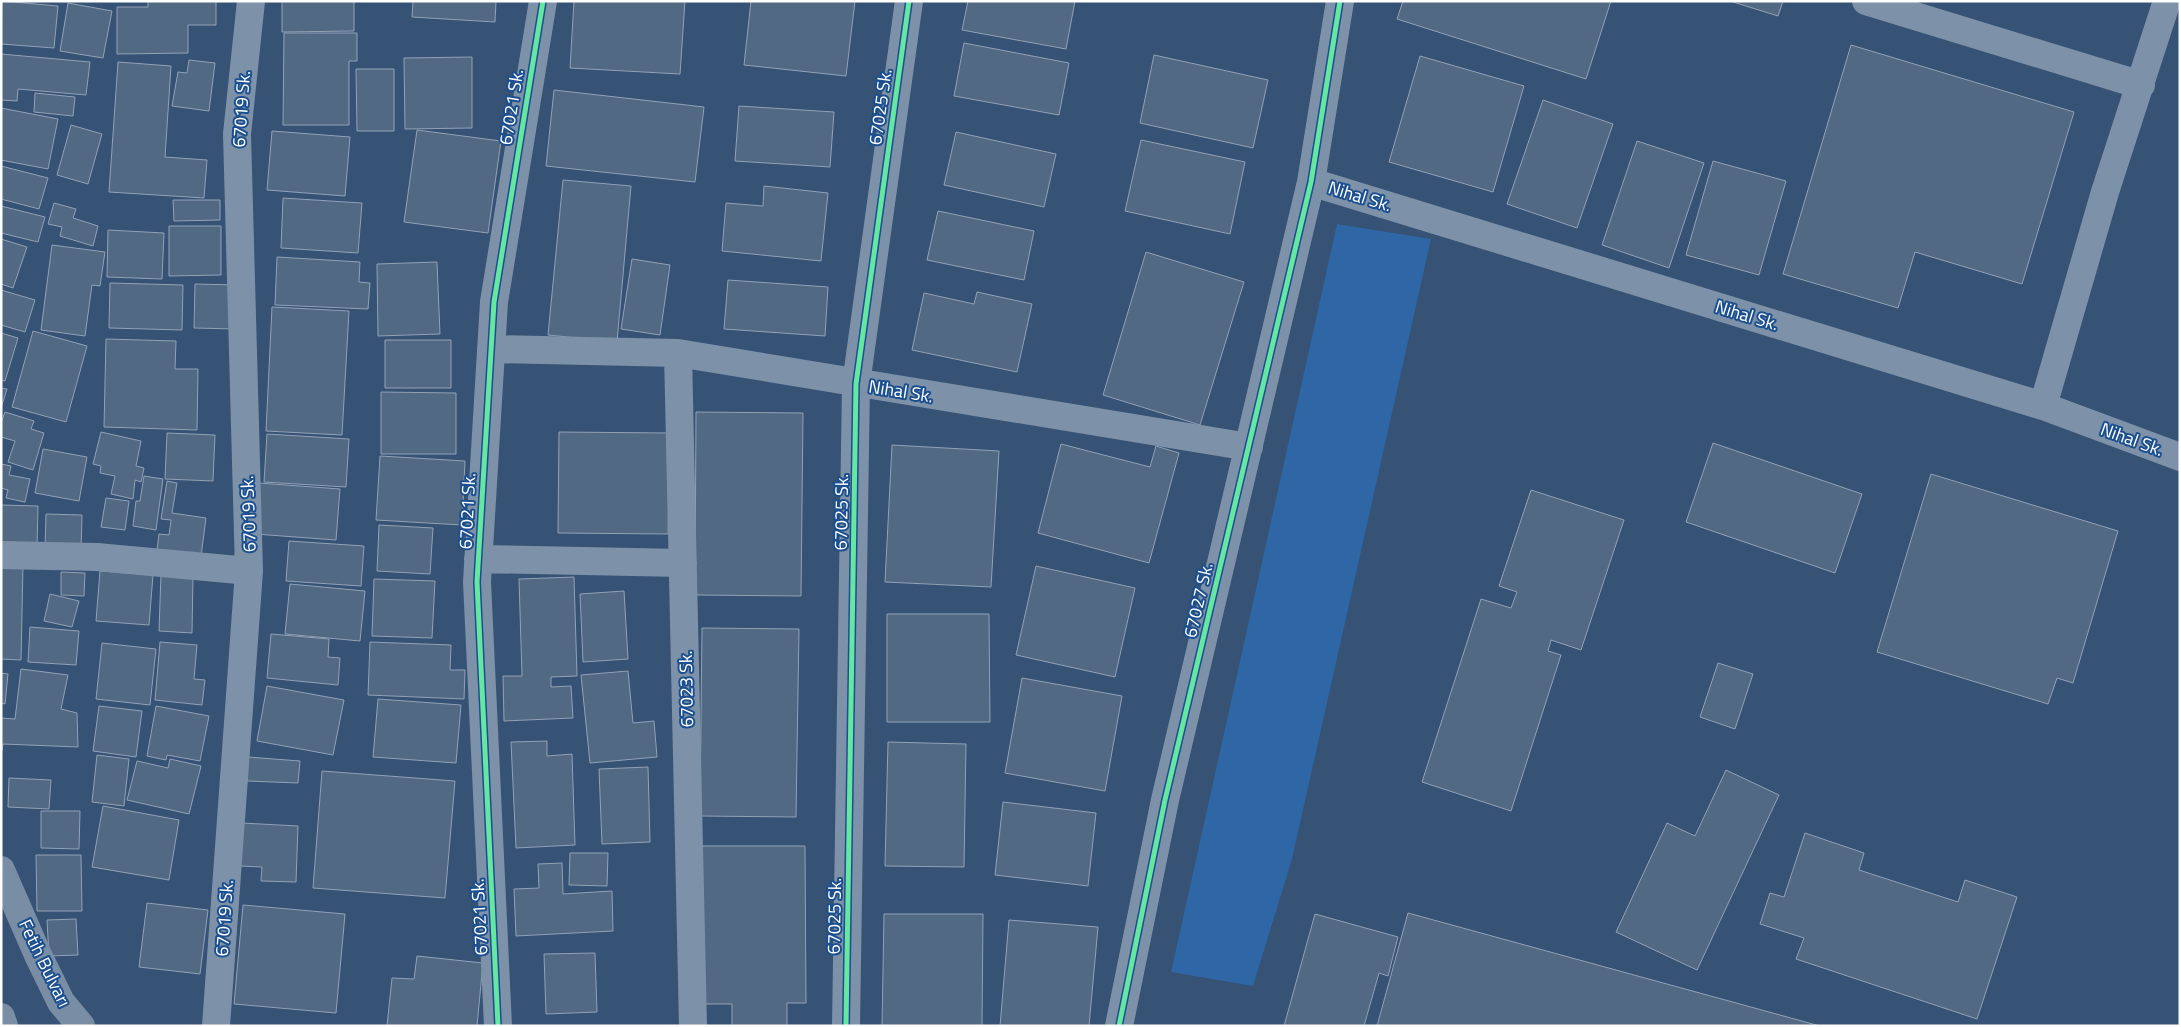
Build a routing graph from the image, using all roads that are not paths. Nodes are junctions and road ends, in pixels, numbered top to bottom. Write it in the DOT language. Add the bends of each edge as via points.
graph roads {
  1 [pos="251,1"];
  2 [pos="543,1"];
  3 [pos="909,1"];
  4 [pos="1340,1"];
  5 [pos="1866,1"];
  6 [pos="2167,1"];
  7 [pos="2141,85"];
  8 [pos="1311,182"];
  9 [pos="491,350"];
  10 [pos="678,353"];
  11 [pos="856,384"];
  12 [pos="2043,406"];
  13 [pos="1249,447"];
  14 [pos="2180,457"];
  15 [pos="1,555"];
  16 [pos="478,559"];
  17 [pos="683,563"];
  18 [pos="249,571"];
  19 [pos="1,870"];
  20 [pos="1,1018"];
  21 [pos="4,1026"];
  22 [pos="80,1026"];
  23 [pos="216,1026"];
  24 [pos="498,1026"];
  25 [pos="693,1026"];
  26 [pos="846,1026"];
  27 [pos="1119,1026"];
  1 -- 18 [label="street, 67019 Sk." via="237,134"];
  2 -- 9 [label="street, 67021 Sk." via="494,302"];
  3 -- 11 [label="street, 67025 Sk."];
  4 -- 8 [label="street, 67027 Sk."];
  5 -- 7 [label="street"];
  6 -- 7 [label="street"];
  7 -- 12 [label="street" via="2105,192"];
  8 -- 12 [label="street, Nihal Sk."];
  8 -- 13 [label="street, 67027 Sk."];
  9 -- 10 [label="street, Nihal Sk."];
  9 -- 16 [label="street, 67021 Sk."];
  10 -- 11 [label="street, Nihal Sk."];
  10 -- 17 [label="street, 67023 Sk."];
  11 -- 13 [label="street, Nihal Sk."];
  11 -- 26 [label="street, 67025 Sk."];
  12 -- 14 [label="street, Nihal Sk."];
  13 -- 27 [label="street, 67027 Sk." via="1165,800"];
  15 -- 18 [label="street" via="98,556"];
  16 -- 17 [label="street"];
  16 -- 24 [label="street, 67021 Sk."];
  17 -- 25 [label="street, 67023 Sk."];
  18 -- 23 [label="street, 67019 Sk."];
  19 -- 22 [label="main road, Fetih Bulvarı" via="61,1002"];
  20 -- 21 [label="main road"];
}
